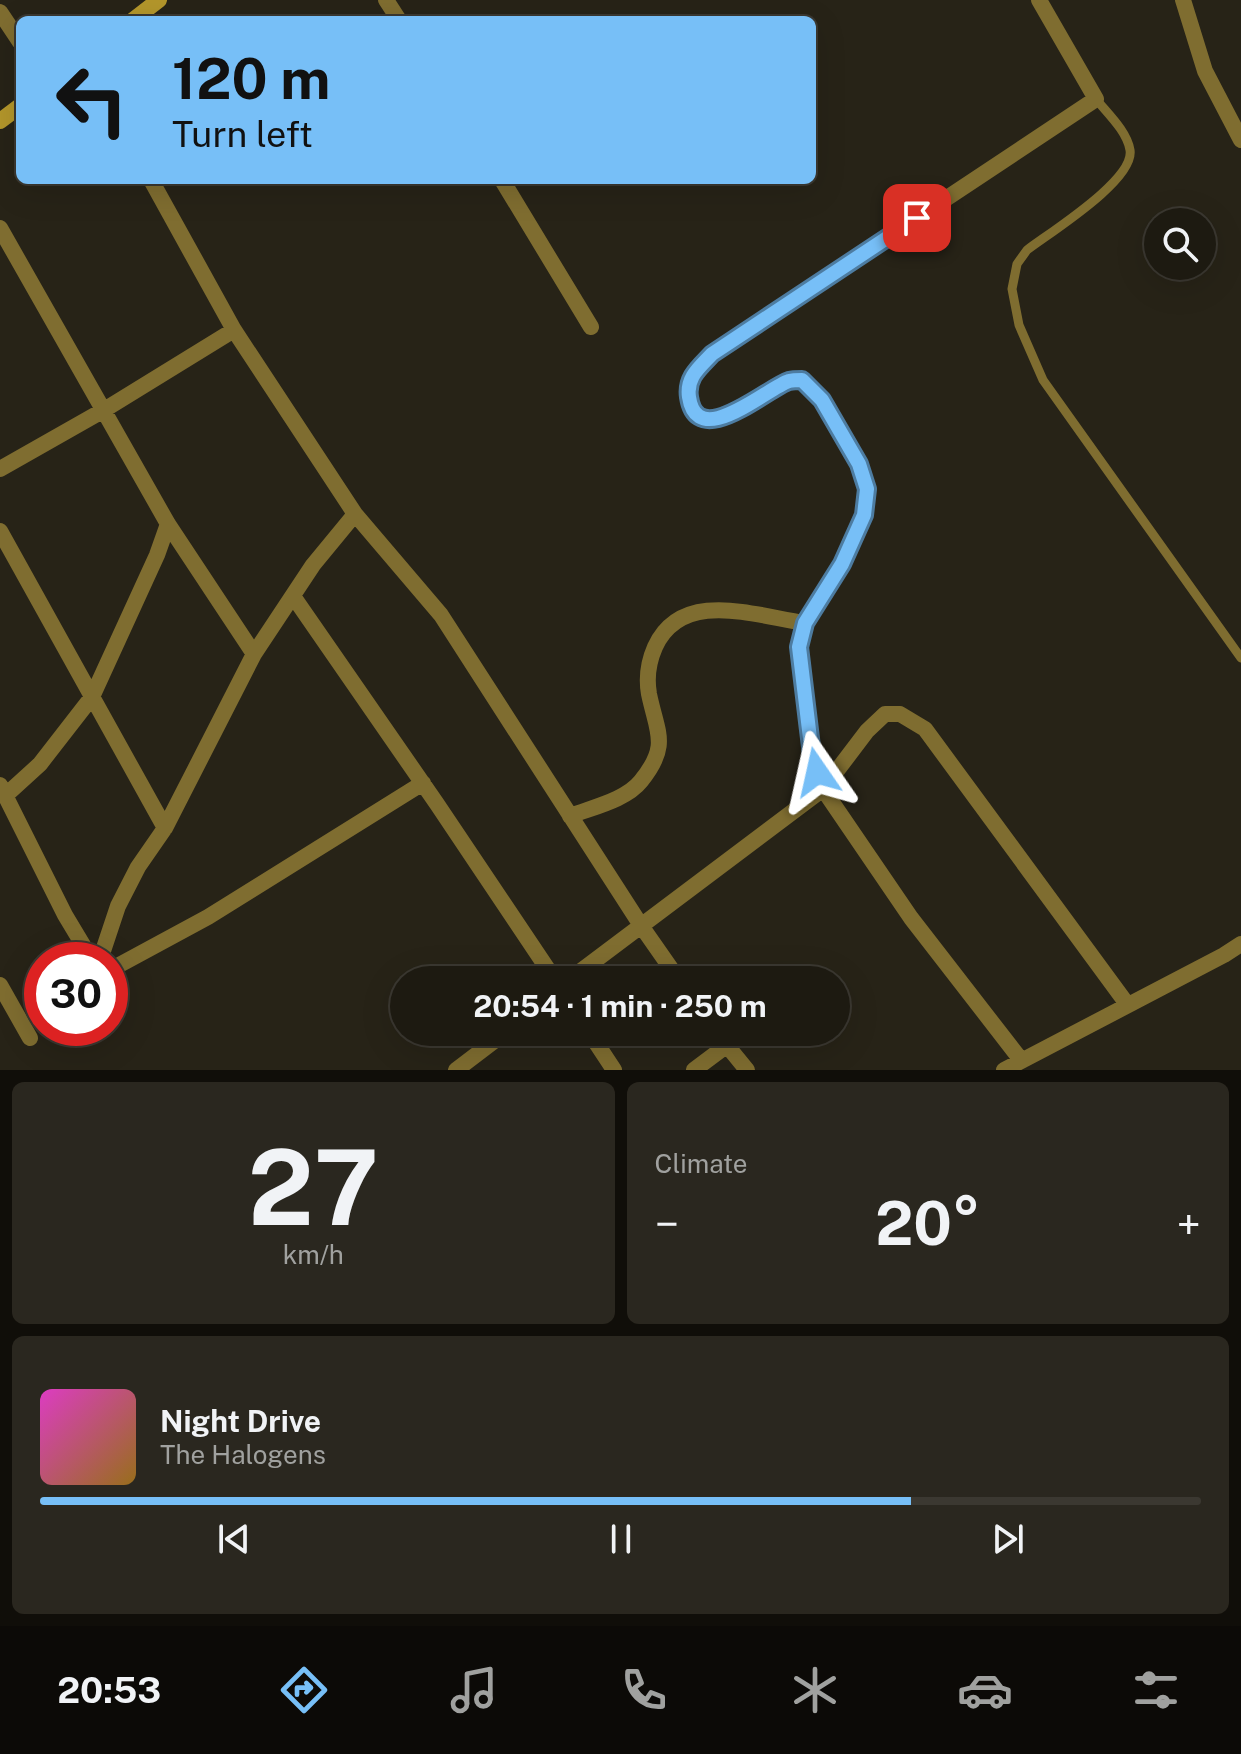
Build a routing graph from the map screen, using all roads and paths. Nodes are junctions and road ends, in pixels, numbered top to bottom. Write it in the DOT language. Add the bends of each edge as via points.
graph roads {
  1 [pos="159,0"];
  2 [pos="1039,0"];
  3 [pos="1183,0"];
  4 [pos="0,12"];
  5 [pos="138,16"];
  6 [pos="16,36"];
  7 [pos="1096,99"];
  8 [pos="1241,140"];
  9 [pos="153,184"];
  10 [pos="504,184"];
  11 [pos="0,228"];
  12 [pos="591,327"];
  13 [pos="234,330"];
  14 [pos="104,410"];
  15 [pos="0,469"];
  16 [pos="355,514"];
  17 [pos="168,524"];
  18 [pos="0,531"];
  19 [pos="293,596"];
  20 [pos="805,623"];
  21 [pos="254,654"];
  22 [pos="1241,658"];
  23 [pos="92,697"];
  24 [pos="423,783"];
  25 [pos="823,789"];
  26 [pos="3,790"];
  27 [pos="570,816"];
  28 [pos="165,828"];
  29 [pos="642,927"];
  30 [pos="81,942"];
  31 [pos="106,942"];
  32 [pos="1241,944"];
  33 [pos="128,960"];
  34 [pos="546,966"];
  35 [pos="588,966"];
  36 [pos="669,966"];
  37 [pos="0,985"];
  38 [pos="1127,1004"];
  39 [pos="24,1027"];
  40 [pos="488,1046"];
  41 [pos="598,1046"];
  42 [pos="726,1046"];
  43 [pos="1021,1060"];
  44 [pos="456,1070"];
  45 [pos="614,1070"];
  46 [pos="694,1070"];
  47 [pos="747,1070"];
  48 [pos="1004,1070"];
  1 -- 5 [label="main road"];
  2 -- 7 [label="street"];
  3 -- 8 [label="street" via="1205,71"];
  4 -- 6 [label="street"];
  7 -- 20 [label="street" via="712,354 691,377 689,397 706,419 728,415 789,381 802,380 822,400 859,464 867,489 864,515 842,564"];
  7 -- 22 [label="lane" via="1131,151 1126,169 1017,264 1012,289 1019,325 1043,380"];
  9 -- 13 [label="street"];
  10 -- 12 [label="street"];
  11 -- 14 [label="street"];
  13 -- 14 [label="street"];
  13 -- 16 [label="street"];
  14 -- 15 [label="street"];
  14 -- 17 [label="street"];
  16 -- 19 [label="street"];
  16 -- 27 [label="street" via="441,615"];
  17 -- 21 [label="street"];
  17 -- 23 [label="street"];
  18 -- 23 [label="street"];
  19 -- 21 [label="street"];
  19 -- 24 [label="street"];
  20 -- 25 [label="street" via="799,647 812,755"];
  20 -- 27 [label="street" via="710,609 674,620 647,664 648,692 661,738 657,754 640,783"];
  21 -- 28 [label="street"];
  23 -- 26 [label="street" via="40,764"];
  23 -- 28 [label="street"];
  24 -- 33 [label="street" via="208,917"];
  24 -- 34 [label="street"];
  25 -- 29 [label="street"];
  25 -- 38 [label="street" via="885,714 910,718 925,729"];
  25 -- 43 [label="street" via="911,918"];
  26 -- 30 [label="street"];
  27 -- 29 [label="street"];
  28 -- 31 [label="street" via="138,867"];
  29 -- 35 [label="street"];
  29 -- 36 [label="street"];
  32 -- 38 [label="street"];
  37 -- 39 [label="street"];
  38 -- 43 [label="street"];
  40 -- 44 [label="street"];
  41 -- 45 [label="street"];
  42 -- 46 [label="street"];
  42 -- 47 [label="street"];
  43 -- 48 [label="street"];
}
